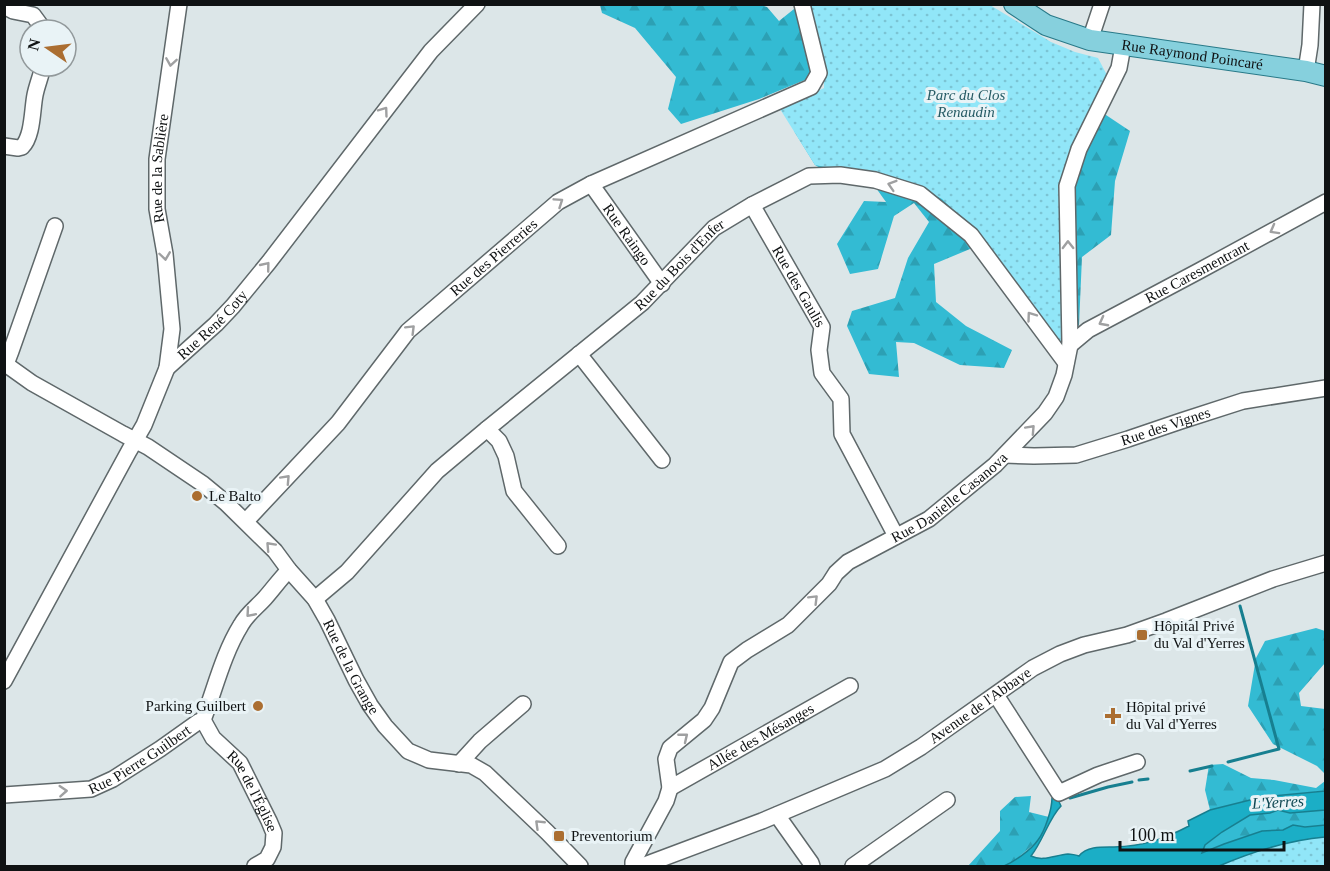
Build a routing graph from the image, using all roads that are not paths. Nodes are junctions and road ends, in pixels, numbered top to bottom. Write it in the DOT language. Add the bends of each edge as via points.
graph roads {
  1 [pos="179,4"];
  2 [pos="477,4"];
  3 [pos="802,4"];
  4 [pos="1014,4"];
  5 [pos="1028,4"];
  6 [pos="1102,4"];
  7 [pos="1312,4"];
  8 [pos="4,6"];
  9 [pos="35,18"];
  10 [pos="1059,29"];
  11 [pos="1090,40"];
  12 [pos="1123,46"];
  13 [pos="1306,71"];
  14 [pos="1326,76"];
  15 [pos="40,78"];
  16 [pos="4,146"];
  17 [pos="591,184"];
  18 [pos="1326,201"];
  19 [pos="752,205"];
  20 [pos="55,226"];
  21 [pos="662,284"];
  22 [pos="1070,345"];
  23 [pos="579,354"];
  24 [pos="5,363"];
  25 [pos="1066,363"];
  26 [pos="167,368"];
  27 [pos="1326,388"];
  28 [pos="487,429"];
  29 [pos="136,440"];
  30 [pos="1005,455"];
  31 [pos="662,460"];
  32 [pos="246,521"];
  33 [pos="896,536"];
  34 [pos="558,546"];
  35 [pos="1326,563"];
  36 [pos="289,570"];
  37 [pos="315,599"];
  38 [pos="4,681"];
  39 [pos="850,686"];
  40 [pos="996,695"];
  41 [pos="523,704"];
  42 [pos="203,720"];
  43 [pos="1137,762"];
  44 [pos="459,764"];
  45 [pos="670,788"];
  46 [pos="4,795"];
  47 [pos="947,800"];
  48 [pos="777,815"];
  49 [pos="255,867"];
  50 [pos="580,867"];
  51 [pos="633,867"];
  52 [pos="642,867"];
  53 [pos="812,867"];
  54 [pos="853,867"];
  1 -- 26 [label="street, Rue de la Sablière, one-way" via="157,159 157,209 172,329"];
  26 -- 2 [label="street, Rue René Coty, one-way" via="233,306 425,59"];
  3 -- 17 [label="street, Rue des Pierreries" via="819,73 811,87"];
  4 -- 10 [label="main road, Rue Raymond Poincaré"];
  5 -- 10 [label="main road, Rue Raymond Poincaré"];
  6 -- 11 [label="street"];
  7 -- 13 [label="street"];
  8 -- 9 [label="street"];
  10 -- 11 [label="main road, Rue Raymond Poincaré"];
  11 -- 12 [label="main road, Rue Raymond Poincaré"];
  12 -- 13 [label="main road, Rue Raymond Poincaré"];
  22 -- 12 [label="street, Rue Danielle Casanova, one-way" via="1067,186 1079,149 1119,68"];
  13 -- 14 [label="main road, Rue Raymond Poincaré"];
  15 -- 16 [label="street" via="26,144 18,148"];
  17 -- 21 [label="street, Rue Raingo"];
  32 -- 17 [label="street, Rue des Pierreries, one-way" via="338,423 408,331 558,202"];
  18 -- 22 [label="street, Rue Caresmentrant, one-way" via="1088,330"];
  19 -- 21 [label="street, Rue du Bois d'Enfer" via="714,228"];
  25 -- 19 [label="street, Rue du Bois d'Enfer, one-way" via="971,235 920,194 875,180 809,176"];
  19 -- 33 [label="street, Rue des Gaulis" via="822,327 822,372 841,399 842,434"];
  20 -- 24 [label="street"];
  21 -- 23 [label="street, Rue du Bois d'Enfer"];
  22 -- 25 [label="street, Rue Danielle Casanova"];
  23 -- 28 [label="street, Rue du Bois d'Enfer"];
  23 -- 31 [label="street"];
  24 -- 29 [label="street, Rue de la Grange" via="32,383"];
  30 -- 25 [label="street, Rue Danielle Casanova, one-way" via="1056,397"];
  26 -- 29 [label="street, Rue René Coty"];
  27 -- 30 [label="street, Rue des Vignes" via="1243,401 1076,455"];
  28 -- 34 [label="street" via="506,456 514,491"];
  28 -- 37 [label="street, Rue du Bois d'Enfer" via="437,471 347,572"];
  29 -- 32 [label="street, Rue de la Grange" via="203,484"];
  29 -- 38 [label="street, Rue René Coty"];
  30 -- 33 [label="street, Rue Danielle Casanova" via="930,519"];
  36 -- 32 [label="street, Rue de la Grange, one-way"];
  45 -- 33 [label="street, Rue Danielle Casanova, one-way" via="666,759 670,748 704,720 731,662 788,625 848,562"];
  35 -- 40 [label="street, Avenue de l'Abbaye" via="1138,631 1060,654"];
  36 -- 37 [label="street, Rue de la Grange"];
  36 -- 42 [label="street, Rue Pierre Guilbert, one-way" via="240,625"];
  37 -- 44 [label="street, Rue de la Grange" via="356,680 385,726 408,752"];
  39 -- 45 [label="street, Allée des Mésanges"];
  40 -- 43 [label="street" via="1059,793"];
  40 -- 48 [label="street, Avenue de l'Abbaye" via="885,769"];
  41 -- 44 [label="street"];
  46 -- 42 [label="street, Rue Pierre Guilbert, one-way" via="91,789 113,779"];
  42 -- 49 [label="street, Rue de l'Église" via="213,738 240,763 274,833 267,859"];
  50 -- 44 [label="street, Rue de la Grange, one-way" via="485,773"];
  45 -- 51 [label="street"];
  47 -- 54 [label="street"];
  48 -- 52 [label="street, Avenue de l'Abbaye"];
  48 -- 53 [label="street"];
}
